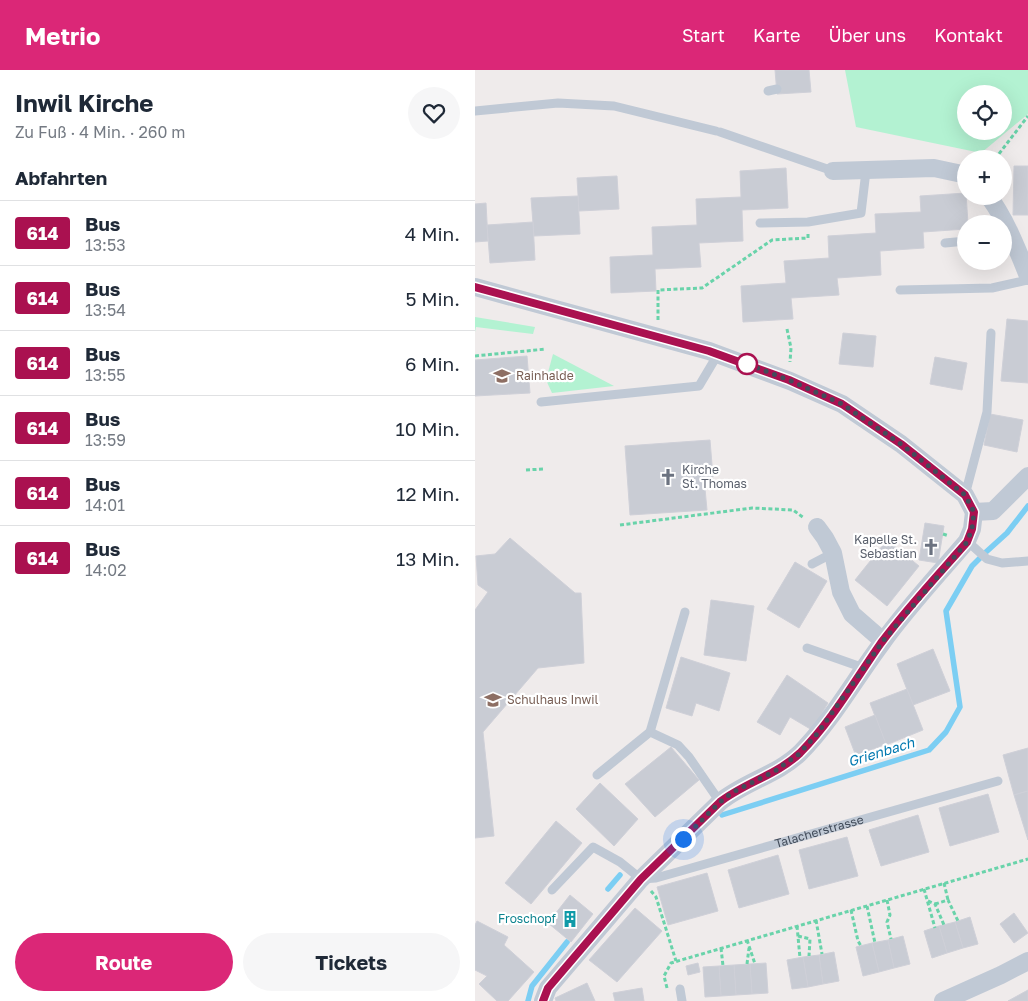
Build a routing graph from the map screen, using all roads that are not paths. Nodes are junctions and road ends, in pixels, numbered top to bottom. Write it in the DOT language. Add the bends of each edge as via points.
graph roads {
  1 [pos="475,110"];
  2 [pos="833,171"];
  3 [pos="867,171"];
  4 [pos="957,173"];
  5 [pos="760,223"];
  6 [pos="957,242"];
  7 [pos="945,243"];
  8 [pos="1012,248"];
  9 [pos="1028,278"];
  10 [pos="475,287"];
  11 [pos="900,290"];
  12 [pos="991,333"];
  13 [pos="718,354"];
  14 [pos="541,402"];
  15 [pos="1028,476"];
  16 [pos="965,495"];
  17 [pos="974,512"];
  18 [pos="817,526"];
  19 [pos="969,543"];
  20 [pos="833,553"];
  21 [pos="1028,561"];
  22 [pos="812,564"];
  23 [pos="685,612"];
  24 [pos="883,641"];
  25 [pos="807,648"];
  26 [pos="864,668"];
  27 [pos="650,732"];
  28 [pos="597,775"];
  29 [pos="998,781"];
  30 [pos="720,802"];
  31 [pos="637,876"];
  32 [pos="552,890"];
  33 [pos="1028,961"];
  34 [pos="679,990"];
  35 [pos="543,1001"];
  36 [pos="682,1001"];
  37 [pos="943,1001"];
  1 -- 2 [label="lane" via="558,103 614,106 718,132"];
  2 -- 3 [label="street"];
  3 -- 4 [label="street" via="935,168"];
  3 -- 5 [label="lane" via="861,213 808,222"];
  6 -- 7 [label="lane"];
  8 -- 9 [label="street"];
  9 -- 11 [label="lane" via="992,288"];
  10 -- 13 [label="street"];
  12 -- 16 [label="lane" via="987,412"];
  13 -- 14 [label="lane" via="699,386"];
  13 -- 16 [label="street" via="842,404 901,444"];
  15 -- 17 [label="street" via="993,511"];
  16 -- 17 [label="street"];
  17 -- 19 [label="street"];
  18 -- 20 [label="street"];
  19 -- 21 [label="lane" via="987,559 1003,563"];
  19 -- 24 [label="street"];
  20 -- 22 [label="lane"];
  20 -- 24 [label="street" via="841,592 852,614"];
  23 -- 27 [label="lane"];
  24 -- 26 [label="street"];
  25 -- 26 [label="lane"];
  26 -- 30 [label="street" via="799,754"];
  27 -- 28 [label="lane"];
  27 -- 30 [label="lane" via="678,745"];
  29 -- 31 [label="lane, Talacherstrasse" via="665,876"];
  30 -- 31 [label="street"];
  31 -- 32 [label="lane" via="593,846"];
  31 -- 35 [label="street" via="548,988"];
  33 -- 37 [label="street"];
  34 -- 36 [label="lane"];
}
